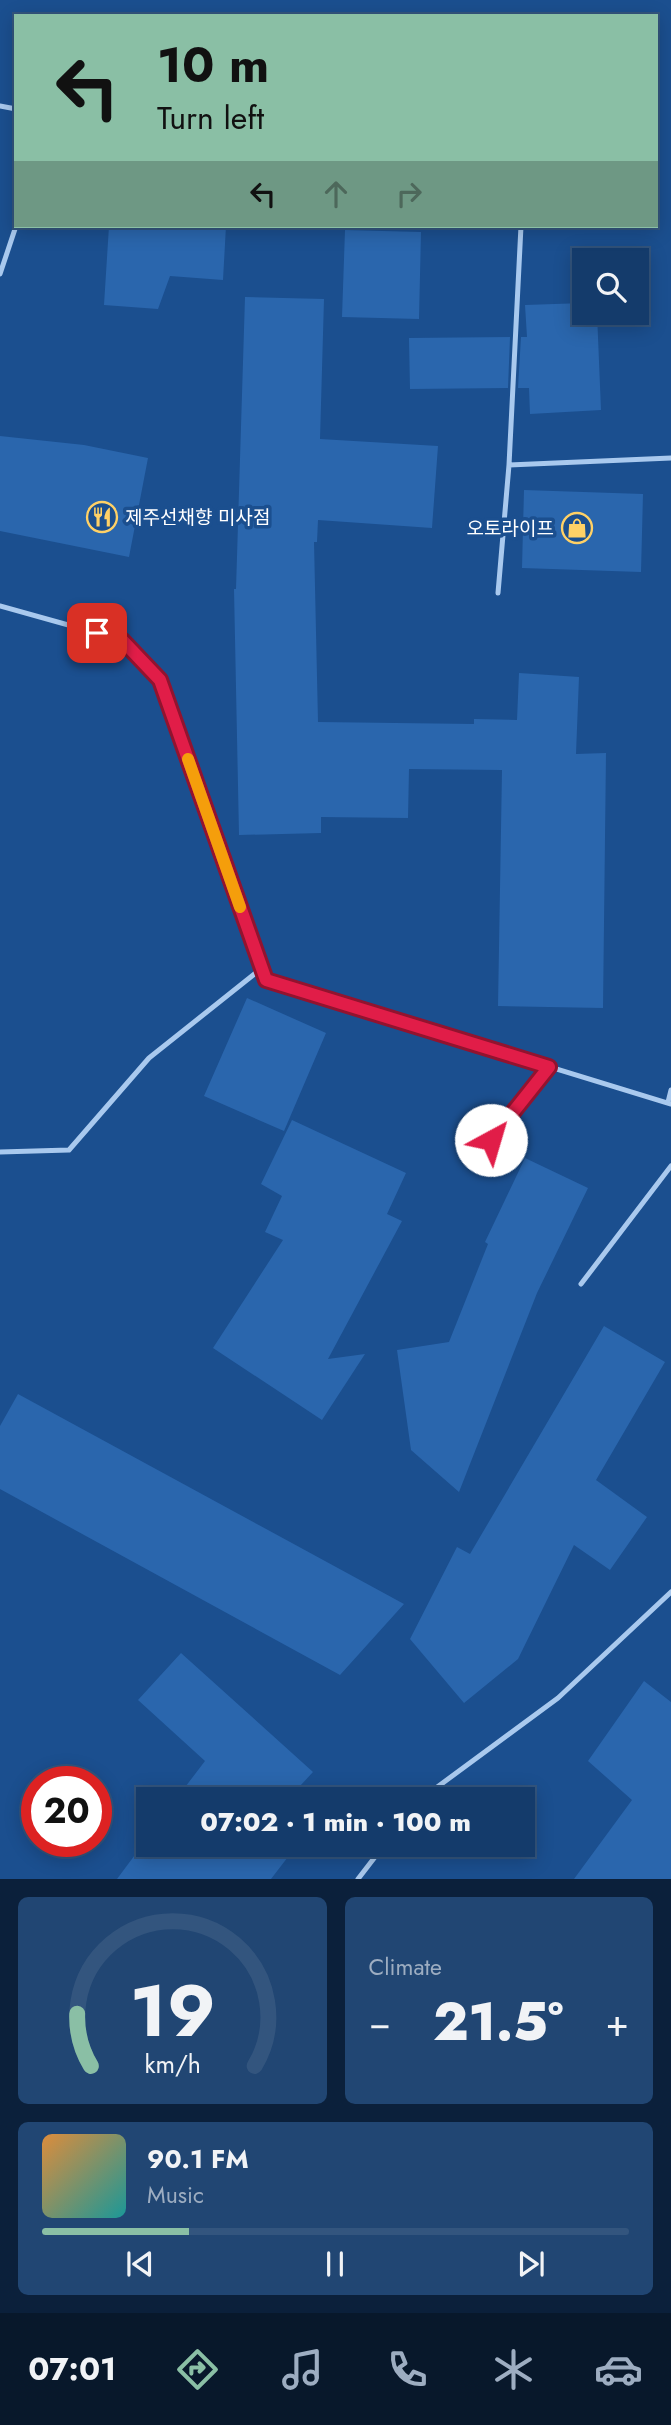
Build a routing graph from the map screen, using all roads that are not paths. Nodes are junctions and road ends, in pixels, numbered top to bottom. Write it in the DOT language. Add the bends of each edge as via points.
graph roads {
  1 [pos="15,228"];
  2 [pos="521,228"];
  3 [pos="0,274"];
  4 [pos="671,458"];
  5 [pos="509,465"];
  6 [pos="498,593"];
  7 [pos="0,607"];
  8 [pos="262,968"];
  9 [pos="549,1067"];
  10 [pos="671,1090"];
  11 [pos="669,1103"];
  12 [pos="491,1140"];
  13 [pos="0,1152"];
  14 [pos="671,1166"];
  15 [pos="581,1284"];
  16 [pos="671,1592"];
  17 [pos="437,1787"];
  18 [pos="376,1857"];
  19 [pos="359,1879"];
  1 -- 3 [label="lane"];
  2 -- 5 [label="lane"];
  4 -- 5 [label="lane"];
  5 -- 6 [label="lane"];
  7 -- 8 [label="lane" via="122,640 160,680"];
  8 -- 9 [label="lane" via="266,980"];
  8 -- 13 [label="lane" via="149,1058 69,1150"];
  9 -- 11 [label="lane"];
  9 -- 12 [label="lane"];
  10 -- 11 [label="lane"];
  14 -- 15 [label="lane"];
  16 -- 17 [label="lane" via="558,1698"];
  18 -- 19 [label="lane"];
}
